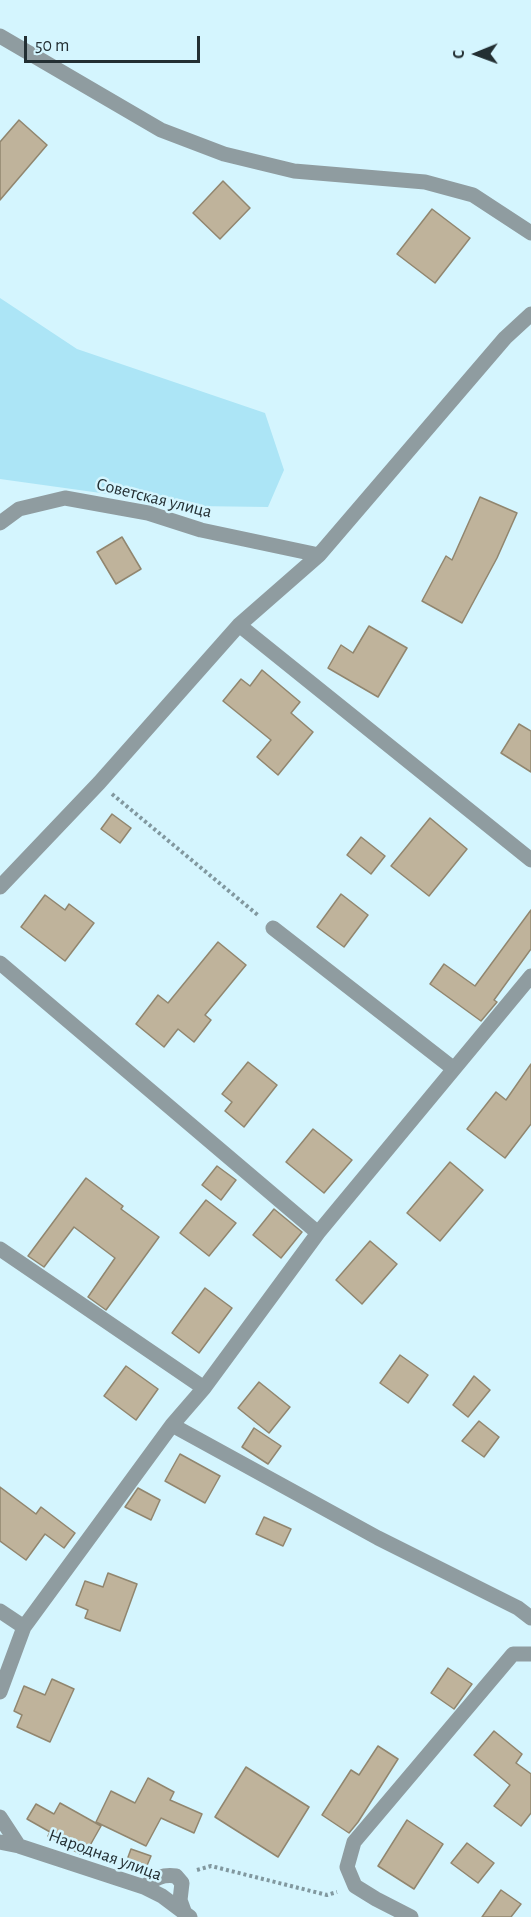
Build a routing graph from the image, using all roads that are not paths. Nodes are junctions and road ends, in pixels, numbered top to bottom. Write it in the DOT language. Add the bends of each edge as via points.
graph roads {
  1 [pos="0,36"];
  2 [pos="531,233"];
  3 [pos="531,314"];
  4 [pos="0,523"];
  5 [pos="312,553"];
  6 [pos="239,625"];
  7 [pos="531,860"];
  8 [pos="0,887"];
  9 [pos="273,928"];
  10 [pos="0,963"];
  11 [pos="531,976"];
  12 [pos="454,1069"];
  13 [pos="318,1233"];
  14 [pos="0,1249"];
  15 [pos="204,1388"];
  16 [pos="172,1425"];
  17 [pos="0,1611"];
  18 [pos="531,1618"];
  19 [pos="24,1627"];
  20 [pos="531,1654"];
  21 [pos="0,1692"];
  22 [pos="0,1817"];
  23 [pos="0,1842"];
  24 [pos="19,1846"];
  25 [pos="144,1887"];
  26 [pos="187,1914"];
  27 [pos="411,1917"];
  1 -- 2 [label="street" via="161,130 224,154 294,171 425,182 473,195"];
  3 -- 5 [label="street"];
  4 -- 5 [label="street, Советская улица" via="19,509 64,498 148,513 201,530"];
  5 -- 6 [label="street"];
  6 -- 7 [label="street"];
  6 -- 8 [label="street" via="99,783"];
  9 -- 12 [label="street"];
  10 -- 13 [label="street"];
  11 -- 12 [label="street"];
  12 -- 13 [label="street"];
  13 -- 15 [label="street"];
  14 -- 15 [label="street"];
  15 -- 16 [label="street"];
  16 -- 18 [label="street"];
  16 -- 19 [label="street"];
  17 -- 19 [label="street"];
  19 -- 21 [label="street"];
  20 -- 27 [label="street" via="513,1654 354,1842 347,1867 355,1886"];
  22 -- 24 [label="street"];
  23 -- 24 [label="street, Народная улица"];
  24 -- 25 [label="street, Народная улица"];
  25 -- 26 [label="street, Народная улица"];
  25 -- 26 [label="street" via="166,1875 176,1876 182,1883 180,1900"];
}
